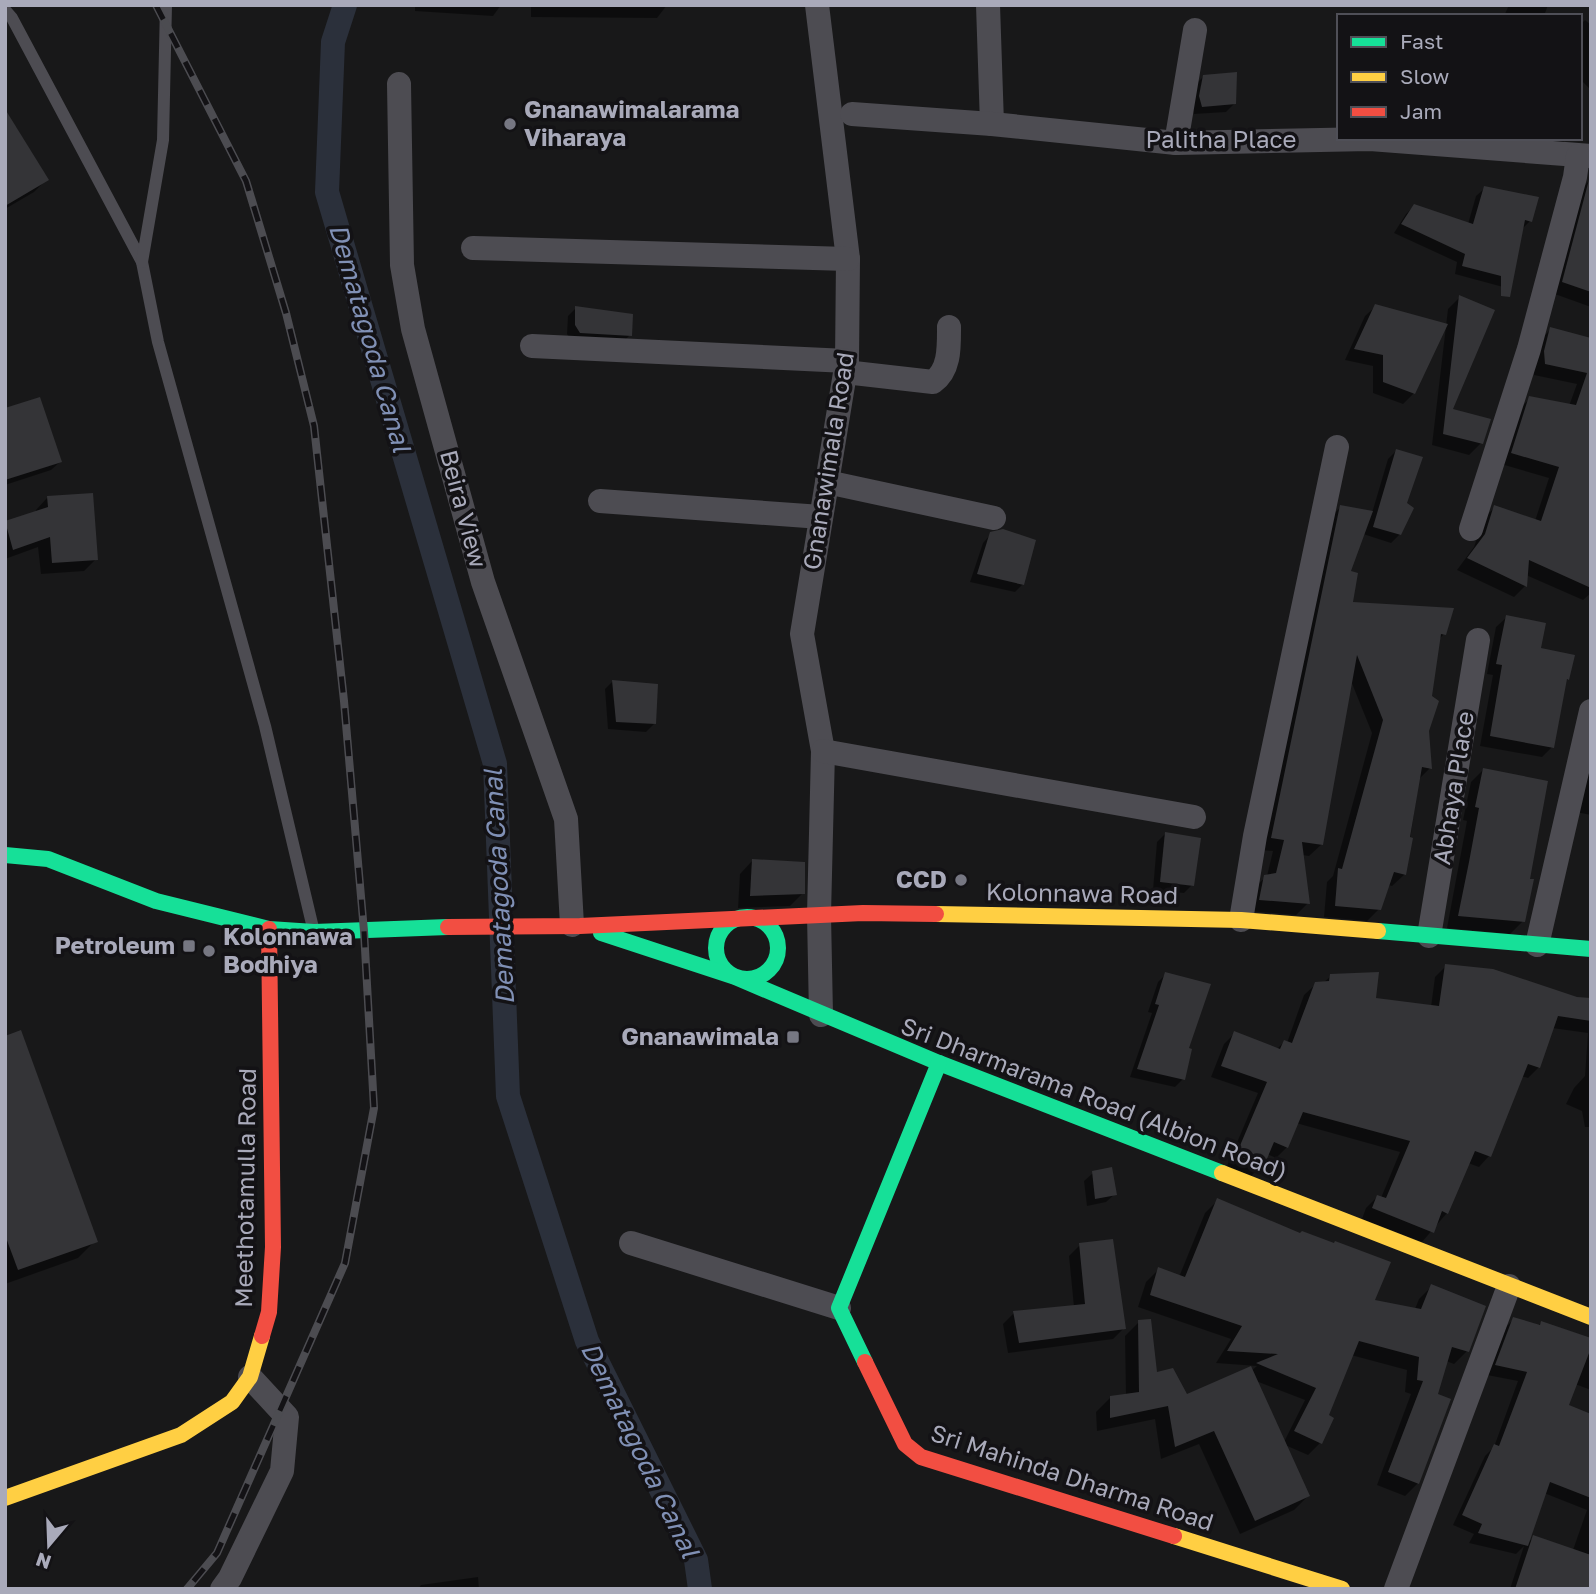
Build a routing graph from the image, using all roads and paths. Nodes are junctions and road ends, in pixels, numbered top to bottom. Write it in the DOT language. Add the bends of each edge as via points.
graph roads {
  1 [pos="166,5"];
  2 [pos="817,5"];
  3 [pos="988,5"];
  4 [pos="5,10"];
  5 [pos="1195,30"];
  6 [pos="399,84"];
  7 [pos="852,114"];
  8 [pos="992,124"];
  9 [pos="1337,140"];
  10 [pos="1383,140"];
  11 [pos="1176,143"];
  12 [pos="1584,156"];
  13 [pos="473,248"];
  14 [pos="848,259"];
  15 [pos="142,262"];
  16 [pos="949,327"];
  17 [pos="532,346"];
  18 [pos="846,367"];
  19 [pos="1337,447"];
  20 [pos="827,482"];
  21 [pos="600,501"];
  22 [pos="821,517"];
  23 [pos="994,518"];
  24 [pos="1471,529"];
  25 [pos="1478,640"];
  26 [pos="1591,711"];
  27 [pos="823,751"];
  28 [pos="1194,817"];
  29 [pos="5,855"];
  30 [pos="820,915"];
  31 [pos="744,918"];
  32 [pos="1241,920"];
  33 [pos="576,925"];
  34 [pos="269,929"];
  35 [pos="314,932"];
  36 [pos="1429,936"];
  37 [pos="1537,945"];
  38 [pos="1591,949"];
  39 [pos="735,977"];
  40 [pos="821,1015"];
  41 [pos="939,1063"];
  42 [pos="631,1243"];
  43 [pos="1509,1286"];
  44 [pos="839,1308"];
  45 [pos="1589,1309"];
  46 [pos="250,1377"];
  47 [pos="5,1498"];
  48 [pos="222,1589"];
  49 [pos="1342,1589"];
  50 [pos="1396,1589"];
  1 -- 15 [label="lane" via="163,140"];
  2 -- 14 [label="street, Gnanawimala Road"];
  3 -- 8 [label="street"];
  4 -- 15 [label="lane"];
  5 -- 11 [label="street"];
  6 -- 33 [label="street, Beira View" via="402,265 414,329 483,582 566,820"];
  7 -- 8 [label="street, Palitha Place"];
  8 -- 11 [label="street, Palitha Place"];
  9 -- 11 [label="street, Palitha Place"];
  10 -- 12 [label="street, Palitha Place"];
  12 -- 24 [label="street"];
  13 -- 14 [label="street"];
  14 -- 18 [label="street, Gnanawimala Road"];
  15 -- 35 [label="lane" via="158,342 265,726"];
  16 -- 18 [label="street" via="942,376 933,382"];
  17 -- 18 [label="street"];
  18 -- 20 [label="street, Gnanawimala Road"];
  19 -- 32 [label="street"];
  20 -- 22 [label="street, Gnanawimala Road"];
  20 -- 23 [label="street"];
  21 -- 22 [label="street"];
  22 -- 27 [label="street, Gnanawimala Road" via="802,634"];
  25 -- 36 [label="street, Abhaya Place"];
  26 -- 37 [label="street"];
  27 -- 28 [label="street"];
  27 -- 30 [label="street, Gnanawimala Road"];
  29 -- 34 [label="main road, Kolonnawa Road" via="48,859 156,901"];
  30 -- 31 [label="main road, Kolonnawa Road"];
  30 -- 32 [label="main road, Kolonnawa Road"];
  30 -- 40 [label="street, Gnanawimala Road"];
  31 -- 33 [label="main road, Kolonnawa Road"];
  31 -- 39 [label="main road" via="725,926 716,944 720,964"];
  31 -- 39 [label="main road" via="754,918 771,929 778,948 764,974"];
  32 -- 36 [label="main road, Kolonnawa Road"];
  33 -- 35 [label="main road, Kolonnawa Road"];
  33 -- 39 [label="main road, Sri Dharmarama Road (Albion Road)"];
  34 -- 35 [label="main road, Kolonnawa Road"];
  34 -- 46 [label="main road, Meethotamulla Road" via="273,1247 269,1312"];
  36 -- 37 [label="main road, Kolonnawa Road"];
  37 -- 38 [label="main road, Kolonnawa Road"];
  39 -- 40 [label="main road, Sri Dharmarama Road (Albion Road)"];
  40 -- 41 [label="main road, Sri Dharmarama Road (Albion Road)"];
  41 -- 43 [label="main road, Sri Dharmarama Road (Albion Road)"];
  41 -- 44 [label="main road"];
  42 -- 44 [label="street"];
  43 -- 45 [label="main road, Sri Dharmarama Road (Albion Road)"];
  43 -- 50 [label="street"];
  44 -- 49 [label="main road, Sri Mahinda Dharma Road" via="905,1444 921,1457"];
  46 -- 47 [label="main road, Meethotamulla Road" via="232,1402 181,1435"];
  46 -- 48 [label="street" via="287,1417 282,1471"];
}
